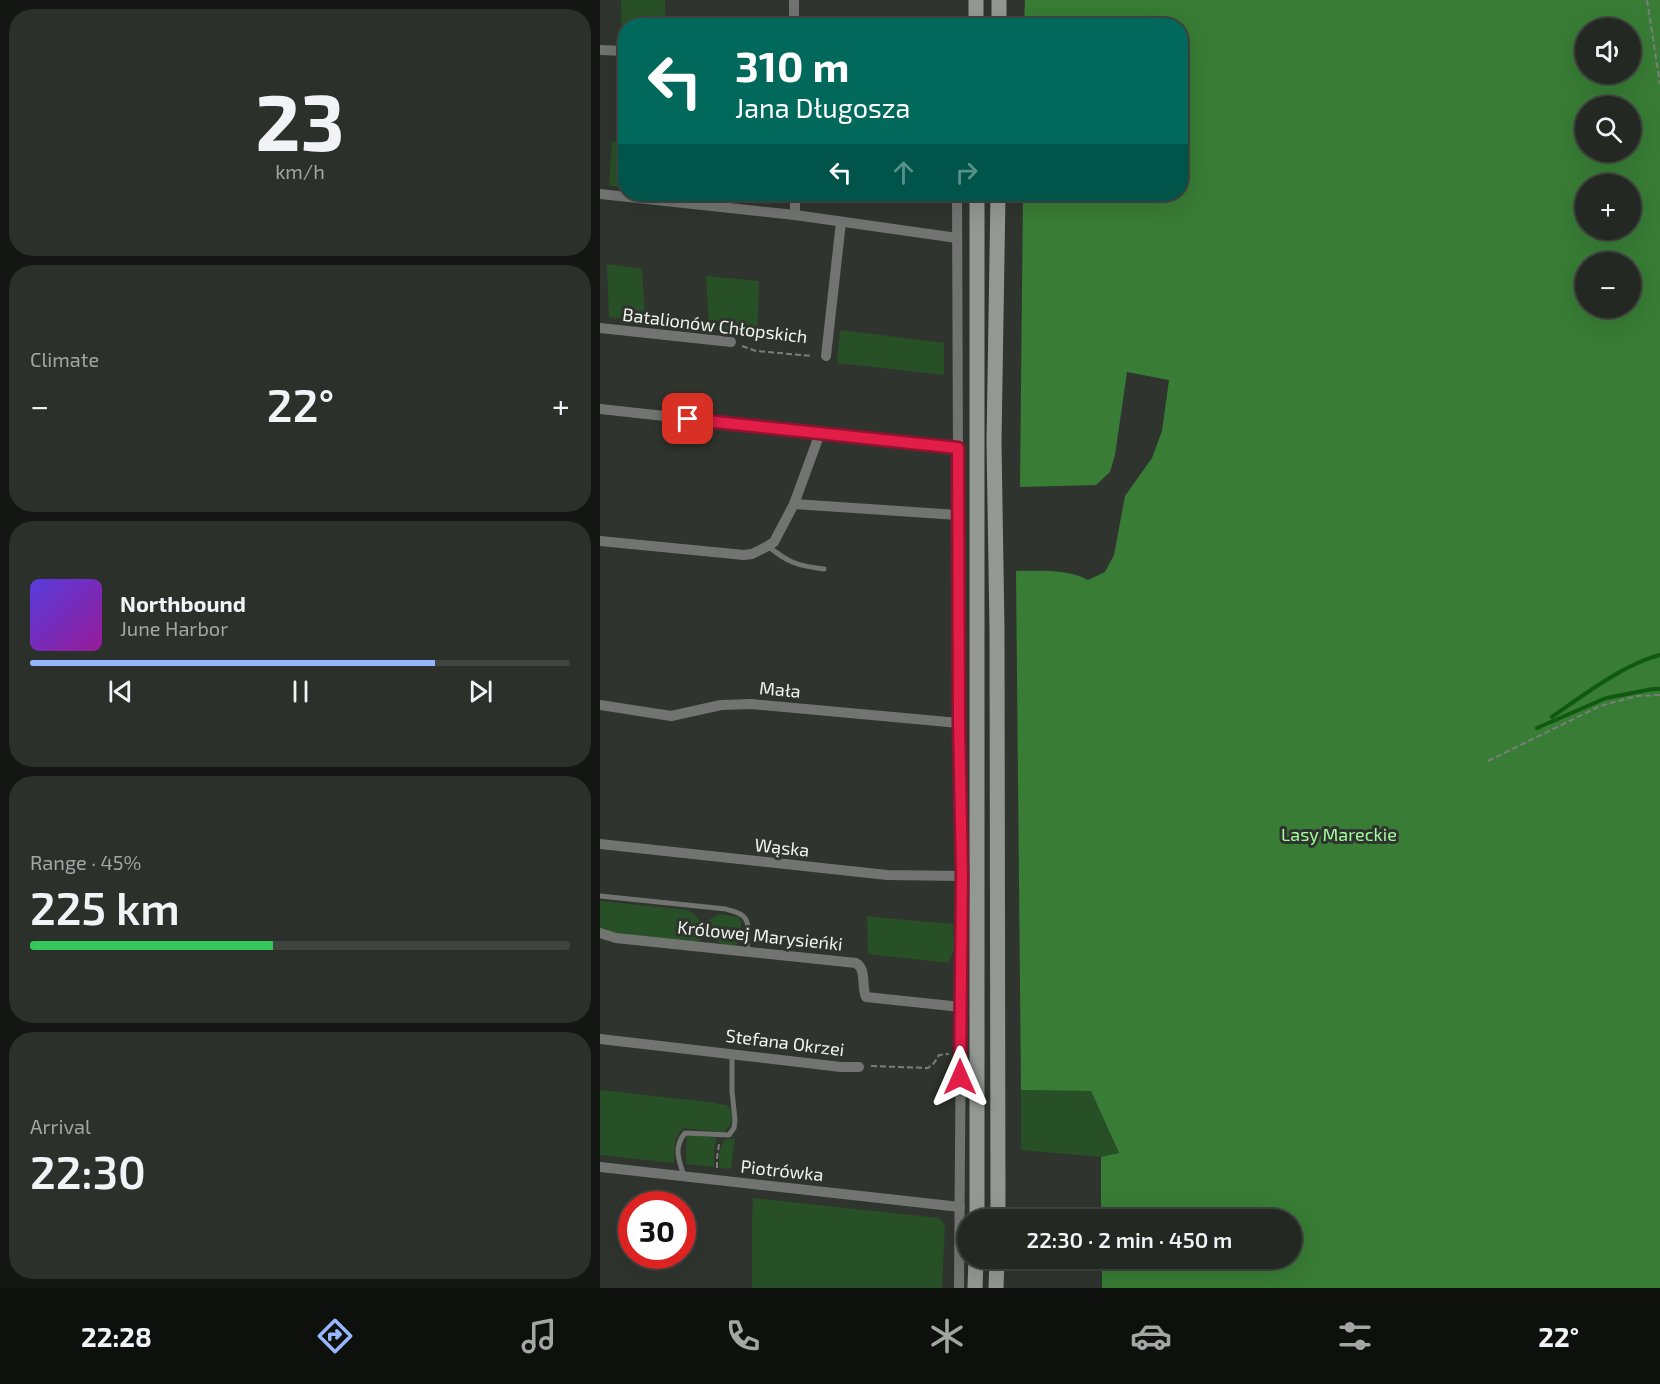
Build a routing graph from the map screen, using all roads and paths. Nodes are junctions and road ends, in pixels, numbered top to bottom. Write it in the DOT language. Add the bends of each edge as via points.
graph roads {
  1 [pos="794,0"];
  2 [pos="976,0"];
  3 [pos="999,0"];
  4 [pos="1647,0"];
  5 [pos="794,18"];
  6 [pos="976,18"];
  7 [pos="999,18"];
  8 [pos="600,51"];
  9 [pos="618,51"];
  10 [pos="1660,84"];
  11 [pos="600,194"];
  12 [pos="618,196"];
  13 [pos="665,201"];
  14 [pos="795,201"];
  15 [pos="957,201"];
  16 [pos="977,201"];
  17 [pos="998,201"];
  18 [pos="795,215"];
  19 [pos="841,222"];
  20 [pos="957,238"];
  21 [pos="600,328"];
  22 [pos="731,342"];
  23 [pos="826,356"];
  24 [pos="600,409"];
  25 [pos="820,433"];
  26 [pos="958,448"];
  27 [pos="794,504"];
  28 [pos="958,515"];
  29 [pos="600,541"];
  30 [pos="768,546"];
  31 [pos="824,569"];
  32 [pos="1660,695"];
  33 [pos="600,705"];
  34 [pos="959,723"];
  35 [pos="1488,761"];
  36 [pos="600,844"];
  37 [pos="962,876"];
  38 [pos="600,896"];
  39 [pos="600,933"];
  40 [pos="747,951"];
  41 [pos="961,1006"];
  42 [pos="600,1039"];
  43 [pos="733,1053"];
  44 [pos="960,1055"];
  45 [pos="859,1067"];
  46 [pos="722,1136"];
  47 [pos="600,1167"];
  48 [pos="684,1176"];
  49 [pos="718,1180"];
  50 [pos="960,1207"];
  51 [pos="977,1209"];
  52 [pos="998,1209"];
  53 [pos="976,1269"];
  54 [pos="997,1269"];
  55 [pos="959,1288"];
  56 [pos="975,1288"];
  57 [pos="996,1288"];
  1 -- 5 [label="street"];
  2 -- 6 [label="main road"];
  3 -- 7 [label="main road"];
  4 -- 10 [label="path"];
  8 -- 9 [label="street"];
  11 -- 12 [label="street"];
  13 -- 18 [label="street"];
  14 -- 18 [label="street"];
  15 -- 20 [label="street"];
  16 -- 51 [label="main road"];
  17 -- 52 [label="main road" via="994,453"];
  18 -- 19 [label="street"];
  19 -- 20 [label="street"];
  19 -- 23 [label="street"];
  20 -- 26 [label="street"];
  21 -- 22 [label="street, Batalionów Chłopskich"];
  22 -- 23 [label="path, Batalionów Chłopskich" via="756,351"];
  24 -- 25 [label="street"];
  25 -- 26 [label="street"];
  25 -- 27 [label="street"];
  26 -- 28 [label="street"];
  27 -- 28 [label="street"];
  27 -- 30 [label="street"];
  28 -- 34 [label="street"];
  29 -- 30 [label="street" via="744,555"];
  30 -- 31 [label="lane" via="789,562"];
  32 -- 35 [label="path" via="1637,696 1600,706"];
  33 -- 34 [label="street, Mała" via="671,716 722,705 751,704"];
  34 -- 37 [label="street"];
  36 -- 37 [label="street, Wąska" via="887,875"];
  37 -- 41 [label="street"];
  38 -- 40 [label="lane" via="726,909 745,917"];
  39 -- 40 [label="street, Królowej Marysieńki" via="616,938"];
  40 -- 41 [label="street, Królowej Marysieńki" via="856,963 862,968 866,997"];
  41 -- 44 [label="street"];
  42 -- 43 [label="street, Stefana Okrzei"];
  43 -- 45 [label="street, Stefana Okrzei"];
  43 -- 46 [label="lane" via="734,1128"];
  44 -- 45 [label="path, Stefana Okrzei" via="939,1055 928,1068"];
  44 -- 50 [label="street"];
  46 -- 48 [label="lane" via="685,1133 680,1138 678,1159"];
  46 -- 49 [label="path"];
  47 -- 48 [label="street, Piotrówka"];
  48 -- 49 [label="street, Piotrówka"];
  49 -- 50 [label="street, Piotrówka"];
  50 -- 55 [label="street"];
  53 -- 56 [label="main road"];
  54 -- 57 [label="main road"];
}
